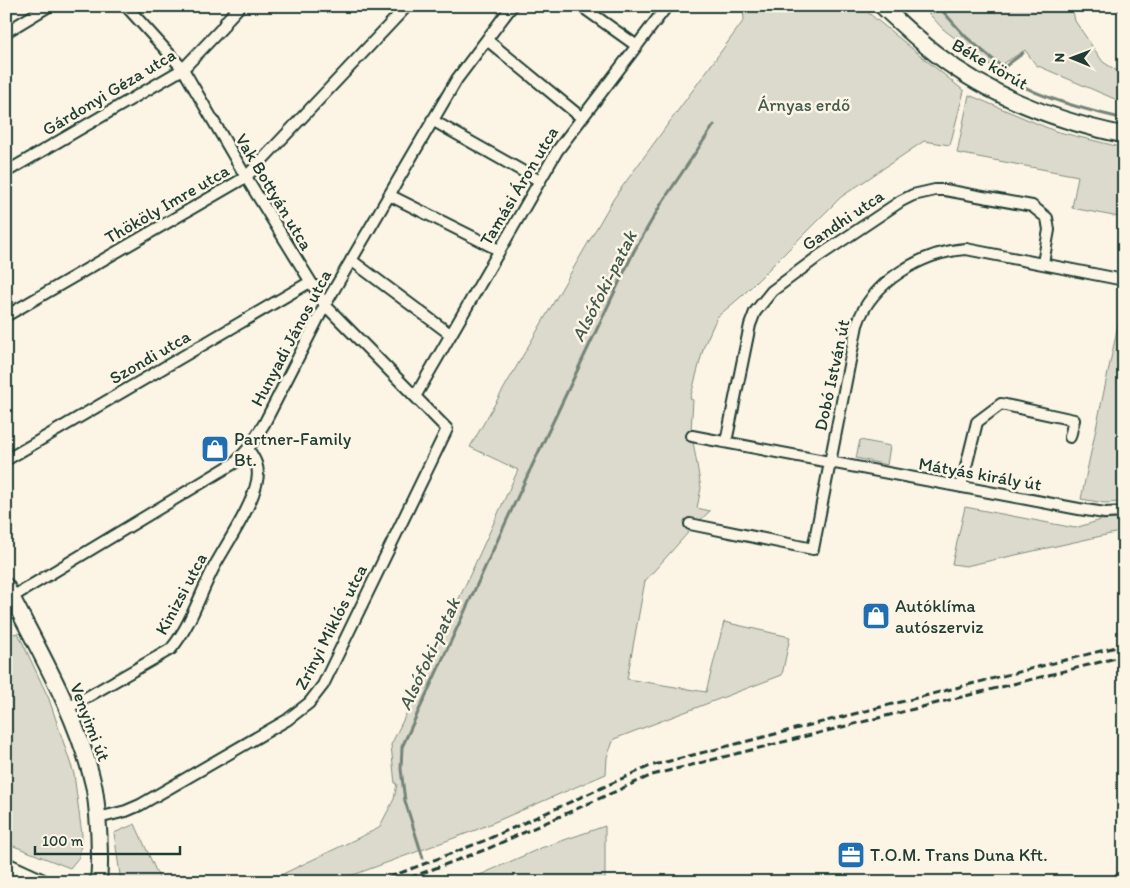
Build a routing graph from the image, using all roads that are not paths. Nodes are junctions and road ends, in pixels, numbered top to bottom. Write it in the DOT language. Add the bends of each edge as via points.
graph roads {
  1 [pos="49,6"];
  2 [pos="126,6"];
  3 [pos="240,6"];
  4 [pos="407,6"];
  5 [pos="512,6"];
  6 [pos="581,6"];
  7 [pos="667,6"];
  8 [pos="882,6"];
  9 [pos="6,32"];
  10 [pos="487,40"];
  11 [pos="637,46"];
  12 [pos="183,69"];
  13 [pos="582,118"];
  14 [pos="432,120"];
  15 [pos="1124,135"];
  16 [pos="6,172"];
  17 [pos="246,177"];
  18 [pos="540,180"];
  19 [pos="389,195"];
  20 [pos="499,250"];
  21 [pos="351,260"];
  22 [pos="1043,263"];
  23 [pos="1124,280"];
  24 [pos="310,282"];
  25 [pos="325,304"];
  26 [pos="6,316"];
  27 [pos="450,334"];
  28 [pos="416,395"];
  29 [pos="448,428"];
  30 [pos="692,436"];
  31 [pos="1070,437"];
  32 [pos="726,442"];
  33 [pos="248,449"];
  34 [pos="6,460"];
  35 [pos="831,463"];
  36 [pos="961,488"];
  37 [pos="1124,512"];
  38 [pos="690,524"];
  39 [pos="8,591"];
  40 [pos="68,708"];
  41 [pos="98,818"];
  42 [pos="6,866"];
  43 [pos="41,882"];
  44 [pos="98,882"];
  1 -- 9 [label="street"];
  2 -- 12 [label="street, Vak Bottyán utca"];
  3 -- 12 [label="street, Gárdonyi Géza utca"];
  4 -- 17 [label="street, Thököly Imre utca"];
  5 -- 10 [label="street, Hunyadi János utca"];
  6 -- 11 [label="street"];
  7 -- 11 [label="street, Tamási Áron utca"];
  8 -- 15 [label="street, Béke körút" via="936,54 1003,96 1084,126"];
  10 -- 13 [label="street"];
  10 -- 14 [label="street, Hunyadi János utca" via="457,79"];
  11 -- 13 [label="street, Tamási Áron utca"];
  12 -- 16 [label="street, Gárdonyi Géza utca"];
  12 -- 17 [label="street, Vak Bottyán utca"];
  13 -- 18 [label="street, Tamási Áron utca"];
  14 -- 18 [label="street"];
  14 -- 19 [label="street, Hunyadi János utca"];
  17 -- 24 [label="street, Vak Bottyán utca"];
  17 -- 26 [label="street, Thököly Imre utca"];
  18 -- 20 [label="street, Tamási Áron utca"];
  19 -- 20 [label="street"];
  19 -- 21 [label="street, Hunyadi János utca"];
  20 -- 27 [label="street, Tamási Áron utca"];
  21 -- 25 [label="street, Hunyadi János utca"];
  21 -- 27 [label="street"];
  22 -- 23 [label="street, Dobó István út"];
  22 -- 32 [label="street, Gandhi utca" via="1049,230 1047,218 1032,206 946,190 926,192 901,201 798,271 762,302 750,325"];
  22 -- 35 [label="street, Dobó István út" via="951,250 922,259 877,291 865,305 856,325"];
  24 -- 25 [label="street, Vak Bottyán utca"];
  24 -- 34 [label="street, Szondi utca"];
  25 -- 28 [label="street, Vak Bottyán utca"];
  25 -- 33 [label="street, Hunyadi János utca"];
  27 -- 28 [label="street, Tamási Áron utca"];
  28 -- 29 [label="street, Vak Bottyán utca"];
  29 -- 41 [label="street, Zrínyi Miklós utca" via="323,685 310,704 288,720 140,805"];
  30 -- 32 [label="street"];
  31 -- 36 [label="street" via="1074,420 1000,404 977,422"];
  32 -- 35 [label="street"];
  33 -- 39 [label="street, Hunyadi János utca" via="236,462"];
  33 -- 40 [label="street, Kinizsi utca" via="257,462 258,479 253,496 181,636 171,648"];
  35 -- 36 [label="street, Mátyás király út"];
  35 -- 38 [label="street, Dobó István út" via="813,549"];
  36 -- 37 [label="street, Mátyás király út" via="1105,513"];
  39 -- 40 [label="street, Venyimi út"];
  40 -- 41 [label="street, Venyimi út" via="86,756"];
  41 -- 44 [label="street, Venyimi út"];
  42 -- 43 [label="main road"];
}
